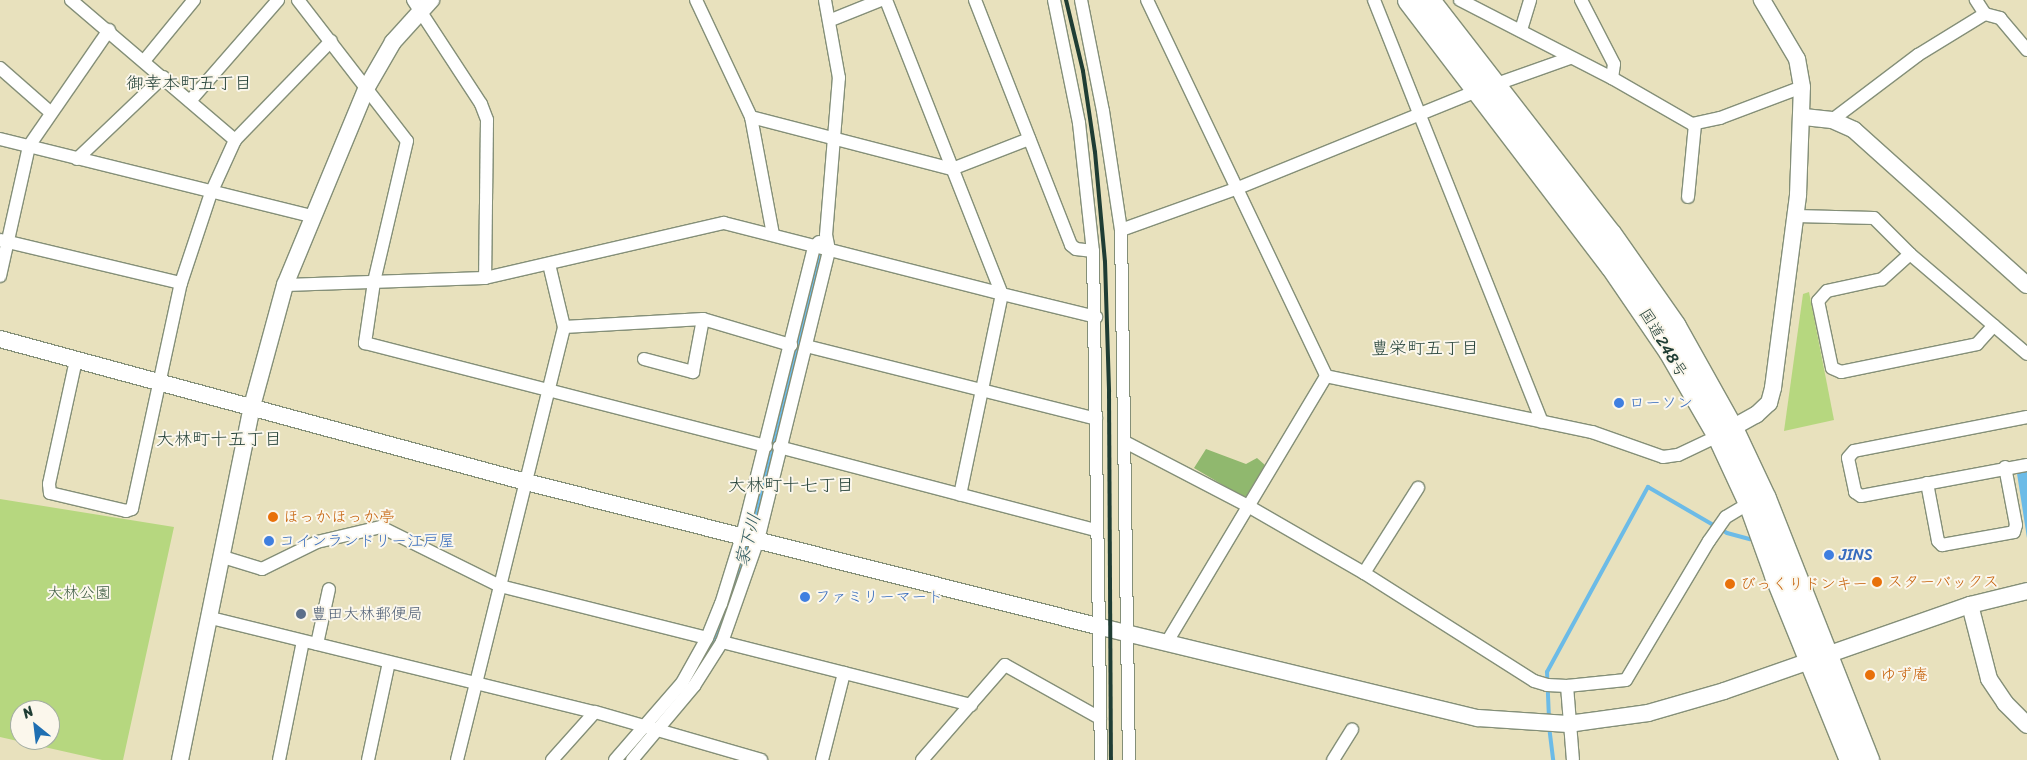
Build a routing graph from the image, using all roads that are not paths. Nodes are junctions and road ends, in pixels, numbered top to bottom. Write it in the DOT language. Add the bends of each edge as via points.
graph roads {
  1 [pos="71,0"];
  2 [pos="194,0"];
  3 [pos="278,0"];
  4 [pos="298,0"];
  5 [pos="696,0"];
  6 [pos="825,0"];
  7 [pos="881,0"];
  8 [pos="886,0"];
  9 [pos="975,0"];
  10 [pos="1054,0"];
  11 [pos="1081,0"];
  12 [pos="1148,0"];
  13 [pos="1374,0"];
  14 [pos="1408,0"];
  15 [pos="1429,0"];
  16 [pos="1460,0"];
  17 [pos="1530,0"];
  18 [pos="1581,0"];
  19 [pos="1762,0"];
  20 [pos="1976,0"];
  21 [pos="422,3"];
  22 [pos="1985,14"];
  23 [pos="831,20"];
  24 [pos="109,30"];
  25 [pos="1521,30"];
  26 [pos="331,42"];
  27 [pos="2027,50"];
  28 [pos="1570,58"];
  29 [pos="144,61"];
  30 [pos="0,68"];
  31 [pos="162,77"];
  32 [pos="1612,78"];
  33 [pos="367,87"];
  34 [pos="1802,87"];
  35 [pos="1485,89"];
  36 [pos="190,101"];
  37 [pos="50,112"];
  38 [pos="1421,116"];
  39 [pos="751,117"];
  40 [pos="1804,117"];
  41 [pos="1832,120"];
  42 [pos="1693,124"];
  43 [pos="0,139"];
  44 [pos="834,139"];
  45 [pos="1030,139"];
  46 [pos="235,140"];
  47 [pos="28,146"];
  48 [pos="77,159"];
  49 [pos="952,169"];
  50 [pos="1238,188"];
  51 [pos="211,192"];
  52 [pos="1688,197"];
  53 [pos="312,216"];
  54 [pos="1796,216"];
  55 [pos="1121,230"];
  56 [pos="773,235"];
  57 [pos="826,235"];
  58 [pos="3,241"];
  59 [pos="814,247"];
  60 [pos="829,250"];
  61 [pos="1093,251"];
  62 [pos="1910,254"];
  63 [pos="549,264"];
  64 [pos="0,276"];
  65 [pos="485,278"];
  66 [pos="374,282"];
  67 [pos="181,284"];
  68 [pos="285,285"];
  69 [pos="2027,285"];
  70 [pos="1002,294"];
  71 [pos="1096,317"];
  72 [pos="703,319"];
  73 [pos="1994,325"];
  74 [pos="564,327"];
  75 [pos="0,339"];
  76 [pos="791,345"];
  77 [pos="806,346"];
  78 [pos="2027,354"];
  79 [pos="644,359"];
  80 [pos="76,360"];
  81 [pos="1326,376"];
  82 [pos="158,382"];
  83 [pos="550,391"];
  84 [pos="981,392"];
  85 [pos="251,410"];
  86 [pos="2027,417"];
  87 [pos="1096,419"];
  88 [pos="1542,422"];
  89 [pos="1725,432"];
  90 [pos="1125,442"];
  91 [pos="766,446"];
  92 [pos="779,447"];
  93 [pos="2027,465"];
  94 [pos="2005,467"];
  95 [pos="526,482"];
  96 [pos="1927,483"];
  97 [pos="1418,488"];
  98 [pos="960,494"];
  99 [pos="1750,503"];
  100 [pos="1248,506"];
  101 [pos="1096,530"];
  102 [pos="750,538"];
  103 [pos="223,557"];
  104 [pos="1364,573"];
  105 [pos="500,586"];
  106 [pos="329,589"];
  107 [pos="2027,592"];
  108 [pos="1970,605"];
  109 [pos="211,618"];
  110 [pos="1097,626"];
  111 [pos="1128,634"];
  112 [pos="707,638"];
  113 [pos="303,641"];
  114 [pos="722,642"];
  115 [pos="1167,642"];
  116 [pos="317,644"];
  117 [pos="1818,658"];
  118 [pos="389,662"];
  119 [pos="844,673"];
  120 [pos="476,683"];
  121 [pos="1567,686"];
  122 [pos="972,705"];
  123 [pos="595,712"];
  124 [pos="1100,718"];
  125 [pos="1568,724"];
  126 [pos="2027,724"];
  127 [pos="653,728"];
  128 [pos="1352,730"];
  129 [pos="180,760"];
  130 [pos="279,760"];
  131 [pos="368,760"];
  132 [pos="458,760"];
  133 [pos="552,760"];
  134 [pos="616,760"];
  135 [pos="632,760"];
  136 [pos="761,760"];
  137 [pos="822,760"];
  138 [pos="922,760"];
  139 [pos="1101,760"];
  140 [pos="1129,760"];
  141 [pos="1333,760"];
  142 [pos="1573,760"];
  143 [pos="1850,760"];
  144 [pos="1868,760"];
  1 -- 24 [label="street"];
  2 -- 29 [label="street"];
  3 -- 36 [label="street"];
  4 -- 26 [label="street"];
  5 -- 39 [label="street"];
  6 -- 23 [label="street"];
  7 -- 23 [label="street"];
  8 -- 49 [label="street"];
  9 -- 45 [label="street"];
  10 -- 61 [label="street" via="1079,123"];
  11 -- 55 [label="street" via="1102,102"];
  12 -- 50 [label="street"];
  13 -- 38 [label="street"];
  14 -- 35 [label="highway, 国道248号"];
  15 -- 35 [label="highway, 国道248号"];
  16 -- 25 [label="street"];
  17 -- 25 [label="street"];
  18 -- 32 [label="street" via="1614,64"];
  19 -- 34 [label="street" via="1797,60"];
  20 -- 22 [label="street"];
  21 -- 33 [label="street" via="393,42"];
  21 -- 65 [label="street" via="481,104 487,120"];
  22 -- 27 [label="street" via="2000,18"];
  22 -- 41 [label="street" via="1918,55"];
  23 -- 44 [label="street" via="839,78"];
  24 -- 29 [label="street"];
  24 -- 37 [label="street"];
  25 -- 28 [label="street"];
  26 -- 33 [label="street"];
  26 -- 46 [label="street"];
  28 -- 32 [label="street"];
  28 -- 35 [label="street"];
  29 -- 31 [label="street"];
  30 -- 37 [label="street"];
  31 -- 36 [label="street"];
  31 -- 48 [label="street"];
  32 -- 42 [label="street"];
  33 -- 53 [label="street"];
  33 -- 66 [label="street" via="407,141"];
  34 -- 40 [label="street"];
  34 -- 42 [label="street" via="1720,118"];
  35 -- 38 [label="street"];
  35 -- 89 [label="highway, 国道248号" via="1637,269 1675,326"];
  36 -- 46 [label="street"];
  37 -- 47 [label="street"];
  38 -- 50 [label="street"];
  38 -- 88 [label="street"];
  39 -- 44 [label="street"];
  39 -- 56 [label="street"];
  40 -- 41 [label="street"];
  40 -- 54 [label="street"];
  41 -- 69 [label="street" via="1854,130"];
  42 -- 52 [label="street"];
  43 -- 47 [label="street"];
  44 -- 49 [label="street"];
  44 -- 57 [label="street"];
  45 -- 49 [label="street"];
  45 -- 61 [label="street" via="1071,245 1076,249"];
  46 -- 51 [label="street"];
  47 -- 48 [label="street"];
  47 -- 58 [label="street"];
  48 -- 51 [label="street"];
  49 -- 70 [label="street"];
  50 -- 55 [label="street"];
  50 -- 81 [label="street"];
  51 -- 53 [label="street"];
  51 -- 67 [label="street"];
  53 -- 68 [label="street"];
  54 -- 62 [label="street" via="1874,218"];
  54 -- 89 [label="street" via="1769,403 1756,415"];
  55 -- 90 [label="street"];
  56 -- 59 [label="street"];
  56 -- 63 [label="street" via="724,223"];
  57 -- 59 [label="street"];
  57 -- 60 [label="street"];
  58 -- 64 [label="street"];
  58 -- 67 [label="street"];
  59 -- 60 [label="street"];
  59 -- 76 [label="street"];
  60 -- 70 [label="street"];
  60 -- 77 [label="street"];
  61 -- 71 [label="street"];
  62 -- 73 [label="street"];
  62 -- 73 [label="street" via="1882,279 1827,291 1818,301 1832,368 1841,372 1977,344"];
  63 -- 65 [label="street"];
  63 -- 74 [label="street"];
  65 -- 66 [label="street"];
  66 -- 68 [label="street"];
  66 -- 83 [label="street" via="366,343"];
  67 -- 82 [label="street"];
  68 -- 85 [label="street"];
  70 -- 71 [label="street"];
  70 -- 84 [label="street"];
  71 -- 87 [label="street"];
  72 -- 74 [label="street"];
  72 -- 76 [label="street"];
  72 -- 79 [label="street" via="693,372"];
  73 -- 78 [label="street"];
  74 -- 83 [label="street"];
  75 -- 80 [label="street"];
  76 -- 91 [label="street"];
  77 -- 84 [label="street"];
  77 -- 92 [label="street"];
  80 -- 82 [label="street"];
  80 -- 82 [label="street" via="49,484 50,493 56,496 126,511 132,509"];
  81 -- 88 [label="street"];
  81 -- 100 [label="street"];
  82 -- 85 [label="street"];
  83 -- 91 [label="street"];
  83 -- 95 [label="street"];
  84 -- 87 [label="street"];
  84 -- 98 [label="street"];
  85 -- 95 [label="street"];
  85 -- 103 [label="street"];
  86 -- 96 [label="street" via="1854,451 1848,458 1855,492 1861,496"];
  87 -- 101 [label="street"];
  88 -- 89 [label="street" via="1592,432 1663,457 1678,454"];
  89 -- 99 [label="highway, 国道248号"];
  89 -- 117 [label="highway, 国道248号" via="1765,498"];
  90 -- 100 [label="street"];
  90 -- 111 [label="street"];
  91 -- 102 [label="street"];
  92 -- 98 [label="street"];
  92 -- 102 [label="street"];
  93 -- 94 [label="street"];
  94 -- 96 [label="street"];
  94 -- 96 [label="street" via="2016,525 2014,532 1942,546 1938,541"];
  95 -- 102 [label="street"];
  95 -- 105 [label="street"];
  97 -- 104 [label="street"];
  98 -- 101 [label="street"];
  99 -- 117 [label="highway, 国道248号" via="1775,575"];
  99 -- 121 [label="street" via="1726,516 1626,680"];
  100 -- 104 [label="street"];
  100 -- 115 [label="street"];
  101 -- 110 [label="street"];
  102 -- 110 [label="street"];
  102 -- 112 [label="street"];
  102 -- 114 [label="street"];
  103 -- 105 [label="street" via="262,570 317,542 381,527"];
  103 -- 109 [label="street"];
  104 -- 121 [label="street" via="1534,681"];
  105 -- 112 [label="street"];
  105 -- 120 [label="street"];
  106 -- 116 [label="street"];
  107 -- 108 [label="street"];
  108 -- 117 [label="street"];
  108 -- 126 [label="street" via="1989,679 2005,702"];
  109 -- 113 [label="street"];
  109 -- 129 [label="street"];
  110 -- 111 [label="street"];
  110 -- 124 [label="street"];
  111 -- 115 [label="street"];
  111 -- 140 [label="street"];
  112 -- 127 [label="street"];
  113 -- 116 [label="street"];
  113 -- 130 [label="street"];
  114 -- 119 [label="street"];
  114 -- 127 [label="street" via="694,686"];
  115 -- 125 [label="street" via="1478,718"];
  116 -- 118 [label="street"];
  117 -- 125 [label="street" via="1648,713"];
  117 -- 143 [label="highway, 国道248号"];
  117 -- 144 [label="highway, 国道248号"];
  118 -- 120 [label="street"];
  118 -- 131 [label="street"];
  119 -- 122 [label="street"];
  119 -- 137 [label="street"];
  120 -- 123 [label="street"];
  120 -- 132 [label="street"];
  121 -- 125 [label="street"];
  122 -- 124 [label="street" via="1005,665"];
  122 -- 138 [label="street"];
  123 -- 127 [label="street"];
  123 -- 133 [label="street"];
  124 -- 139 [label="street"];
  125 -- 142 [label="street"];
  127 -- 134 [label="street"];
  127 -- 135 [label="street"];
  127 -- 136 [label="street"];
  128 -- 141 [label="street"];
}
